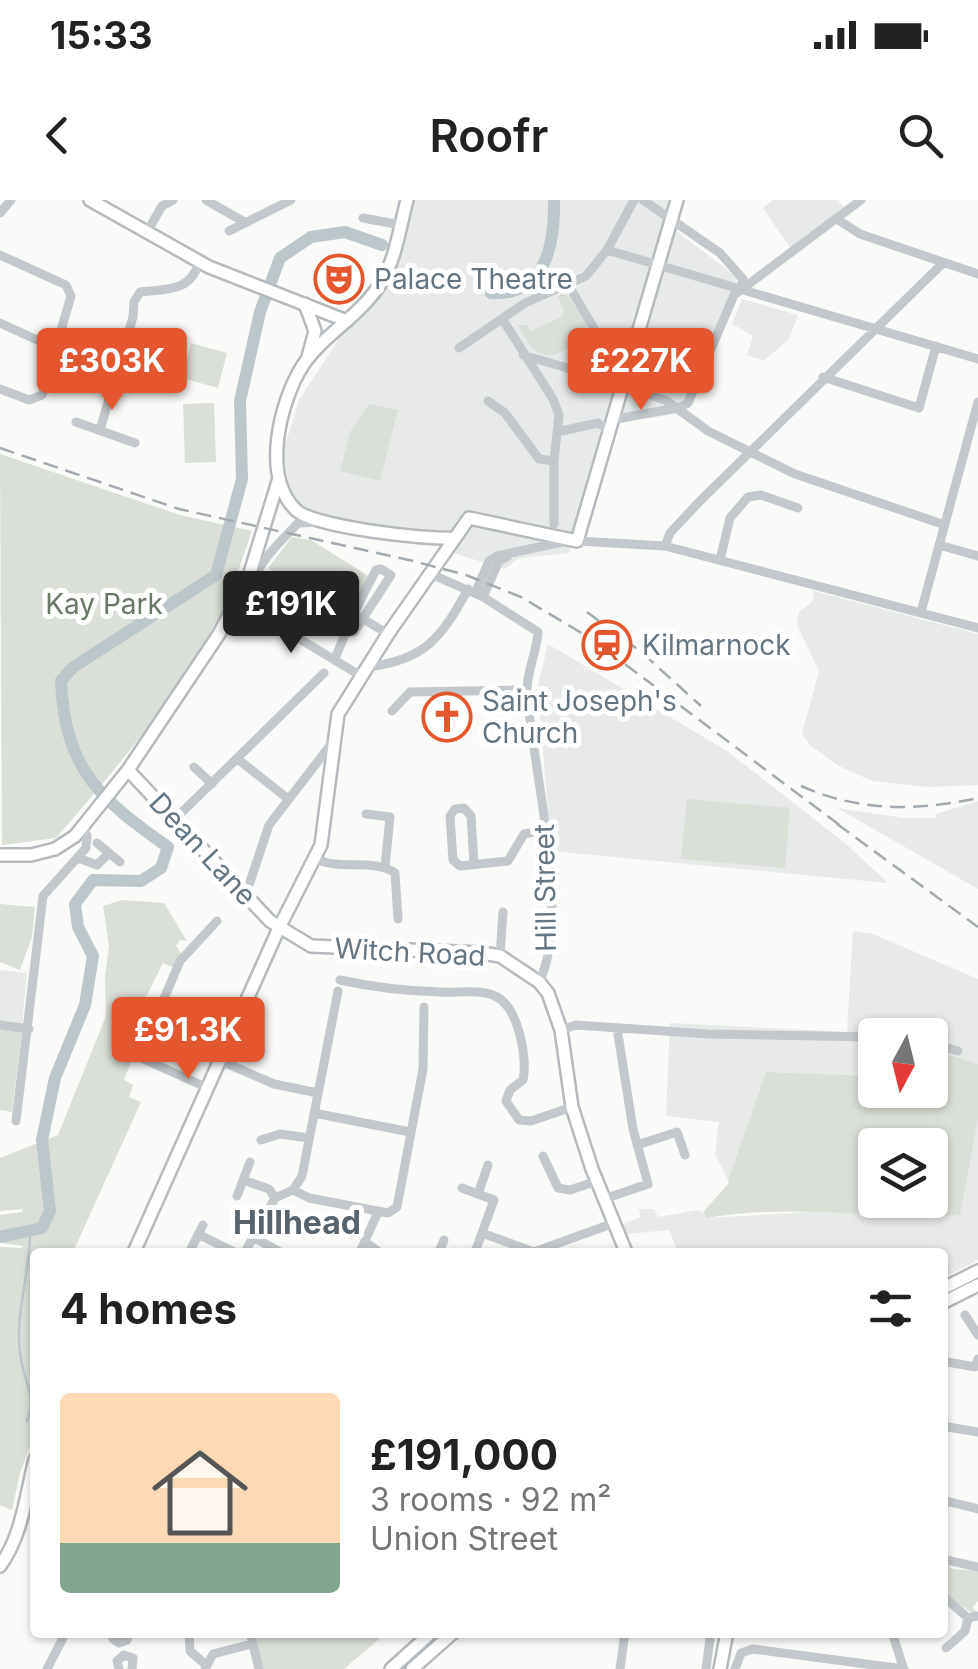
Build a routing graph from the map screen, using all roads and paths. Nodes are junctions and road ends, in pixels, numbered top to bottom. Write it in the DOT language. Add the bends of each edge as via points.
graph roads {
  1 [pos="11,200"];
  2 [pos="90,200"];
  3 [pos="172,200"];
  4 [pos="206,200"];
  5 [pos="291,200"];
  6 [pos="406,200"];
  7 [pos="634,200"];
  8 [pos="643,200"];
  9 [pos="677,200"];
  10 [pos="861,200"];
  11 [pos="0,213"];
  12 [pos="363,218"];
  13 [pos="672,218"];
  14 [pos="837,219"];
  15 [pos="246,223"];
  16 [pos="400,225"];
  17 [pos="229,231"];
  18 [pos="147,232"];
  19 [pos="607,250"];
  20 [pos="0,255"];
  21 [pos="199,262"];
  22 [pos="944,263"];
  23 [pos="658,265"];
  24 [pos="978,274"];
  25 [pos="569,286"];
  26 [pos="740,290"];
  27 [pos="305,304"];
  28 [pos="503,320"];
  29 [pos="347,321"];
  30 [pos="0,323"];
  31 [pos="874,329"];
  32 [pos="936,346"];
  33 [pos="55,348"];
  34 [pos="459,348"];
  35 [pos="523,355"];
  36 [pos="978,358"];
  37 [pos="629,361"];
  38 [pos="302,366"];
  39 [pos="823,377"];
  40 [pos="622,384"];
  41 [pos="0,388"];
  42 [pos="488,401"];
  43 [pos="978,402"];
  44 [pos="680,408"];
  45 [pos="76,422"];
  46 [pos="610,424"];
  47 [pos="100,430"];
  48 [pos="556,432"];
  49 [pos="135,443"];
  50 [pos="750,452"];
  51 [pos="554,462"];
  52 [pos="279,478"];
  53 [pos="798,508"];
  54 [pos="320,522"];
  55 [pos="554,524"];
  56 [pos="944,525"];
  57 [pos="538,535"];
  58 [pos="454,538"];
  59 [pos="572,541"];
  60 [pos="939,544"];
  61 [pos="665,546"];
  62 [pos="531,549"];
  63 [pos="978,556"];
  64 [pos="720,560"];
  65 [pos="378,568"];
  66 [pos="430,574"];
  67 [pos="476,593"];
  68 [pos="921,612"];
  69 [pos="358,615"];
  70 [pos="267,622"];
  71 [pos="978,628"];
  72 [pos="219,634"];
  73 [pos="388,634"];
  74 [pos="335,660"];
  75 [pos="364,672"];
  76 [pos="324,673"];
  77 [pos="527,690"];
  78 [pos="392,711"];
  79 [pos="332,743"];
  80 [pos="239,760"];
  81 [pos="194,767"];
  82 [pos="128,770"];
  83 [pos="212,784"];
  84 [pos="287,798"];
  85 [pos="366,814"];
  86 [pos="175,819"];
  87 [pos="87,821"];
  88 [pos="545,830"];
  89 [pos="97,843"];
  90 [pos="110,853"];
  91 [pos="0,855"];
  92 [pos="78,858"];
  93 [pos="316,858"];
  94 [pos="120,862"];
  95 [pos="474,864"];
  96 [pos="385,866"];
  97 [pos="248,885"];
  98 [pos="292,905"];
  99 [pos="503,912"];
  100 [pos="398,919"];
  101 [pos="218,920"];
  102 [pos="279,928"];
  103 [pos="295,939"];
  104 [pos="500,956"];
  105 [pos="540,982"];
  106 [pos="424,1007"];
  107 [pos="0,1025"];
  108 [pos="29,1028"];
  109 [pos="618,1028"];
  110 [pos="562,1030"];
  111 [pos="858,1038"];
  112 [pos="948,1048"];
  113 [pos="958,1051"];
  114 [pos="220,1061"];
  115 [pos="208,1088"];
  116 [pos="318,1094"];
  117 [pos="572,1107"];
  118 [pos="314,1113"];
  119 [pos="16,1121"];
  120 [pos="410,1132"];
  121 [pos="309,1138"];
  122 [pos="261,1140"];
  123 [pos="637,1145"];
  124 [pos="685,1155"];
  125 [pos="544,1156"];
  126 [pos="250,1162"];
  127 [pos="488,1165"];
  128 [pos="243,1180"];
  129 [pos="597,1181"];
  130 [pos="462,1188"];
  131 [pos="293,1190"];
  132 [pos="478,1194"];
  133 [pos="236,1196"];
  134 [pos="275,1198"];
  135 [pos="604,1199"];
  136 [pos="378,1212"];
  137 [pos="614,1223"];
  138 [pos="482,1233"];
  139 [pos="253,1237"];
  140 [pos="444,1240"];
  141 [pos="136,1248"];
  142 [pos="192,1248"];
  143 [pos="228,1248"];
  144 [pos="247,1248"];
  145 [pos="273,1248"];
  146 [pos="363,1248"];
  147 [pos="441,1248"];
  148 [pos="476,1248"];
  149 [pos="523,1248"];
  150 [pos="557,1248"];
  151 [pos="624,1248"];
  152 [pos="978,1271"];
  153 [pos="978,1285"];
  154 [pos="948,1293"];
  155 [pos="948,1293"];
  156 [pos="965,1315"];
  157 [pos="978,1335"];
  158 [pos="948,1362"];
  159 [pos="978,1364"];
  160 [pos="948,1427"];
  161 [pos="978,1432"];
  162 [pos="30,1491"];
  163 [pos="948,1502"];
  164 [pos="978,1509"];
  165 [pos="948,1560"];
  166 [pos="0,1566"];
  167 [pos="978,1567"];
  168 [pos="948,1598"];
  169 [pos="973,1617"];
  170 [pos="63,1638"];
  171 [pos="189,1638"];
  172 [pos="251,1638"];
  173 [pos="425,1638"];
  174 [pos="447,1638"];
  175 [pos="624,1638"];
  176 [pos="710,1638"];
  177 [pos="726,1638"];
  178 [pos="894,1638"];
  179 [pos="252,1644"];
  180 [pos="946,1648"];
  181 [pos="205,1667"];
  182 [pos="903,1668"];
  183 [pos="47,1669"];
  184 [pos="119,1669"];
  185 [pos="132,1669"];
  186 [pos="259,1669"];
  187 [pos="391,1669"];
  188 [pos="412,1669"];
  189 [pos="620,1669"];
  190 [pos="706,1669"];
  191 [pos="720,1669"];
  192 [pos="735,1669"];
  1 -- 11 [label="street"];
  2 -- 18 [label="main road"];
  3 -- 18 [label="street"];
  4 -- 15 [label="street"];
  5 -- 15 [label="street"];
  6 -- 16 [label="main road"];
  7 -- 19 [label="street"];
  8 -- 13 [label="street"];
  9 -- 13 [label="main road"];
  10 -- 14 [label="street"];
  12 -- 16 [label="street"];
  13 -- 23 [label="main road"];
  13 -- 26 [label="street" via="720,254 742,279"];
  14 -- 22 [label="street" via="860,234"];
  14 -- 26 [label="street"];
  15 -- 17 [label="street"];
  16 -- 29 [label="main road" via="384,278"];
  18 -- 21 [label="main road"];
  19 -- 23 [label="street"];
  19 -- 25 [label="street"];
  20 -- 33 [label="street" via="69,288"];
  21 -- 27 [label="main road"];
  21 -- 47 [label="street" via="189,282 140,292 134,302"];
  22 -- 24 [label="street"];
  22 -- 31 [label="street"];
  23 -- 26 [label="street"];
  23 -- 37 [label="main road"];
  25 -- 28 [label="street"];
  25 -- 37 [label="street" via="596,332"];
  26 -- 31 [label="street"];
  26 -- 44 [label="street"];
  27 -- 29 [label="main road"];
  27 -- 38 [label="main road" via="315,330"];
  28 -- 34 [label="street"];
  28 -- 35 [label="street"];
  29 -- 38 [label="main road"];
  30 -- 33 [label="street"];
  31 -- 32 [label="street"];
  31 -- 39 [label="street"];
  32 -- 36 [label="street"];
  32 -- 39 [label="street" via="919,408"];
  33 -- 41 [label="street" via="40,397 26,400"];
  35 -- 40 [label="street"];
  35 -- 48 [label="street" via="553,399"];
  37 -- 40 [label="main road"];
  38 -- 52 [label="main road" via="279,425"];
  39 -- 50 [label="street"];
  40 -- 44 [label="street"];
  40 -- 46 [label="main road"];
  42 -- 51 [label="street" via="539,459"];
  43 -- 56 [label="street"];
  44 -- 46 [label="street"];
  44 -- 50 [label="street" via="708,432"];
  45 -- 47 [label="street"];
  46 -- 48 [label="street"];
  46 -- 59 [label="main road"];
  47 -- 49 [label="street"];
  48 -- 51 [label="street"];
  50 -- 56 [label="street"];
  50 -- 61 [label="street" via="674,528"];
  51 -- 55 [label="street"];
  52 -- 54 [label="main road" via="295,510"];
  52 -- 72 [label="main road" via="249,576"];
  53 -- 64 [label="street" via="748,497 730,518"];
  54 -- 58 [label="main road"];
  54 -- 70 [label="street" via="298,523 260,568 254,601"];
  56 -- 60 [label="street"];
  57 -- 58 [label="main road" via="470,518"];
  57 -- 59 [label="main road"];
  57 -- 62 [label="street"];
  58 -- 66 [label="main road"];
  59 -- 61 [label="street"];
  59 -- 62 [label="street"];
  60 -- 63 [label="street"];
  60 -- 68 [label="street"];
  61 -- 64 [label="street"];
  62 -- 67 [label="street" via="499,562"];
  64 -- 68 [label="street"];
  65 -- 69 [label="street"];
  66 -- 67 [label="street, Hill Street"];
  66 -- 73 [label="main road"];
  67 -- 75 [label="street" via="438,639"];
  67 -- 77 [label="street, Hill Street" via="538,632"];
  68 -- 71 [label="street"];
  69 -- 73 [label="street"];
  69 -- 74 [label="street"];
  70 -- 72 [label="street" via="242,622"];
  70 -- 74 [label="street"];
  72 -- 82 [label="main road"];
  73 -- 75 [label="main road"];
  74 -- 75 [label="street"];
  75 -- 79 [label="main road" via="338,714"];
  76 -- 80 [label="street"];
  77 -- 78 [label="street" via="410,692"];
  77 -- 88 [label="street, Hill Street"];
  79 -- 84 [label="street"];
  79 -- 93 [label="main road"];
  80 -- 83 [label="street"];
  80 -- 84 [label="street"];
  81 -- 83 [label="street"];
  82 -- 86 [label="main road, Dean Lane"];
  82 -- 87 [label="main road"];
  83 -- 86 [label="street"];
  84 -- 97 [label="street" via="269,824"];
  85 -- 96 [label="street" via="390,817"];
  86 -- 102 [label="main road, Dean Lane"];
  87 -- 91 [label="main road" via="55,849"];
  87 -- 92 [label="street" via="86,848"];
  88 -- 95 [label="street" via="524,834 508,861"];
  88 -- 105 [label="street, Hill Street" via="551,926"];
  89 -- 90 [label="street"];
  90 -- 92 [label="street" via="97,864"];
  90 -- 94 [label="street"];
  92 -- 108 [label="street" via="44,896"];
  93 -- 96 [label="street" via="330,866"];
  93 -- 98 [label="main road"];
  95 -- 95 [label="street" via="471,816 455,809 454,860"];
  96 -- 100 [label="street" via="395,873"];
  98 -- 102 [label="main road"];
  98 -- 103 [label="main road"];
  99 -- 104 [label="street"];
  101 -- 115 [label="street" via="180,961 139,1056"];
  102 -- 103 [label="main road, Witch Road"];
  102 -- 114 [label="main road"];
  103 -- 104 [label="main road, Witch Road" via="325,948"];
  104 -- 105 [label="main road, Witch Road"];
  105 -- 110 [label="main road, Hill Street"];
  106 -- 120 [label="street"];
  107 -- 108 [label="street"];
  108 -- 119 [label="street"];
  109 -- 110 [label="street"];
  109 -- 111 [label="street"];
  109 -- 123 [label="street"];
  110 -- 117 [label="main road, Hill Street"];
  112 -- 113 [label="street"];
  114 -- 115 [label="main road"];
  114 -- 116 [label="street"];
  115 -- 141 [label="main road"];
  116 -- 117 [label="street" via="339,986 492,994 511,1016 527,1062 524,1080 506,1101 510,1111 531,1122"];
  116 -- 118 [label="street"];
  117 -- 129 [label="main road, Hill Street"];
  118 -- 120 [label="street"];
  118 -- 121 [label="street"];
  120 -- 136 [label="street" via="397,1208"];
  121 -- 122 [label="street" via="280,1134"];
  121 -- 131 [label="street"];
  123 -- 124 [label="street" via="677,1132"];
  123 -- 135 [label="street" via="648,1184"];
  125 -- 129 [label="street" via="558,1188"];
  126 -- 128 [label="street"];
  127 -- 132 [label="street"];
  128 -- 133 [label="street"];
  128 -- 134 [label="street"];
  129 -- 135 [label="main road, Hill Street"];
  130 -- 132 [label="street"];
  131 -- 134 [label="street"];
  131 -- 136 [label="street"];
  132 -- 138 [label="street" via="494,1200"];
  134 -- 139 [label="street"];
  135 -- 137 [label="main road, Hill Street"];
  136 -- 146 [label="street"];
  137 -- 150 [label="street"];
  137 -- 151 [label="main road, Hill Street"];
  138 -- 148 [label="street"];
  138 -- 149 [label="street"];
  139 -- 144 [label="street"];
  139 -- 145 [label="street"];
  140 -- 147 [label="street"];
  142 -- 143 [label="street" via="200,1229"];
  152 -- 154 [label="main road"];
  153 -- 155 [label="main road"];
  156 -- 157 [label="street"];
  158 -- 159 [label="street"];
  160 -- 161 [label="street"];
  162 -- 166 [label="main road"];
  163 -- 164 [label="street"];
  165 -- 167 [label="street"];
  168 -- 169 [label="street"];
  169 -- 180 [label="street"];
  170 -- 183 [label="street"];
  171 -- 181 [label="street" via="190,1651"];
  172 -- 179 [label="street"];
  173 -- 187 [label="main road"];
  174 -- 188 [label="main road"];
  175 -- 189 [label="street"];
  176 -- 190 [label="street"];
  177 -- 191 [label="main road"];
  178 -- 182 [label="street"];
  179 -- 181 [label="street" via="213,1654"];
  179 -- 186 [label="street"];
  182 -- 192 [label="street" via="746,1649"];
  184 -- 185 [label="street" via="124,1655 134,1660"];
}
